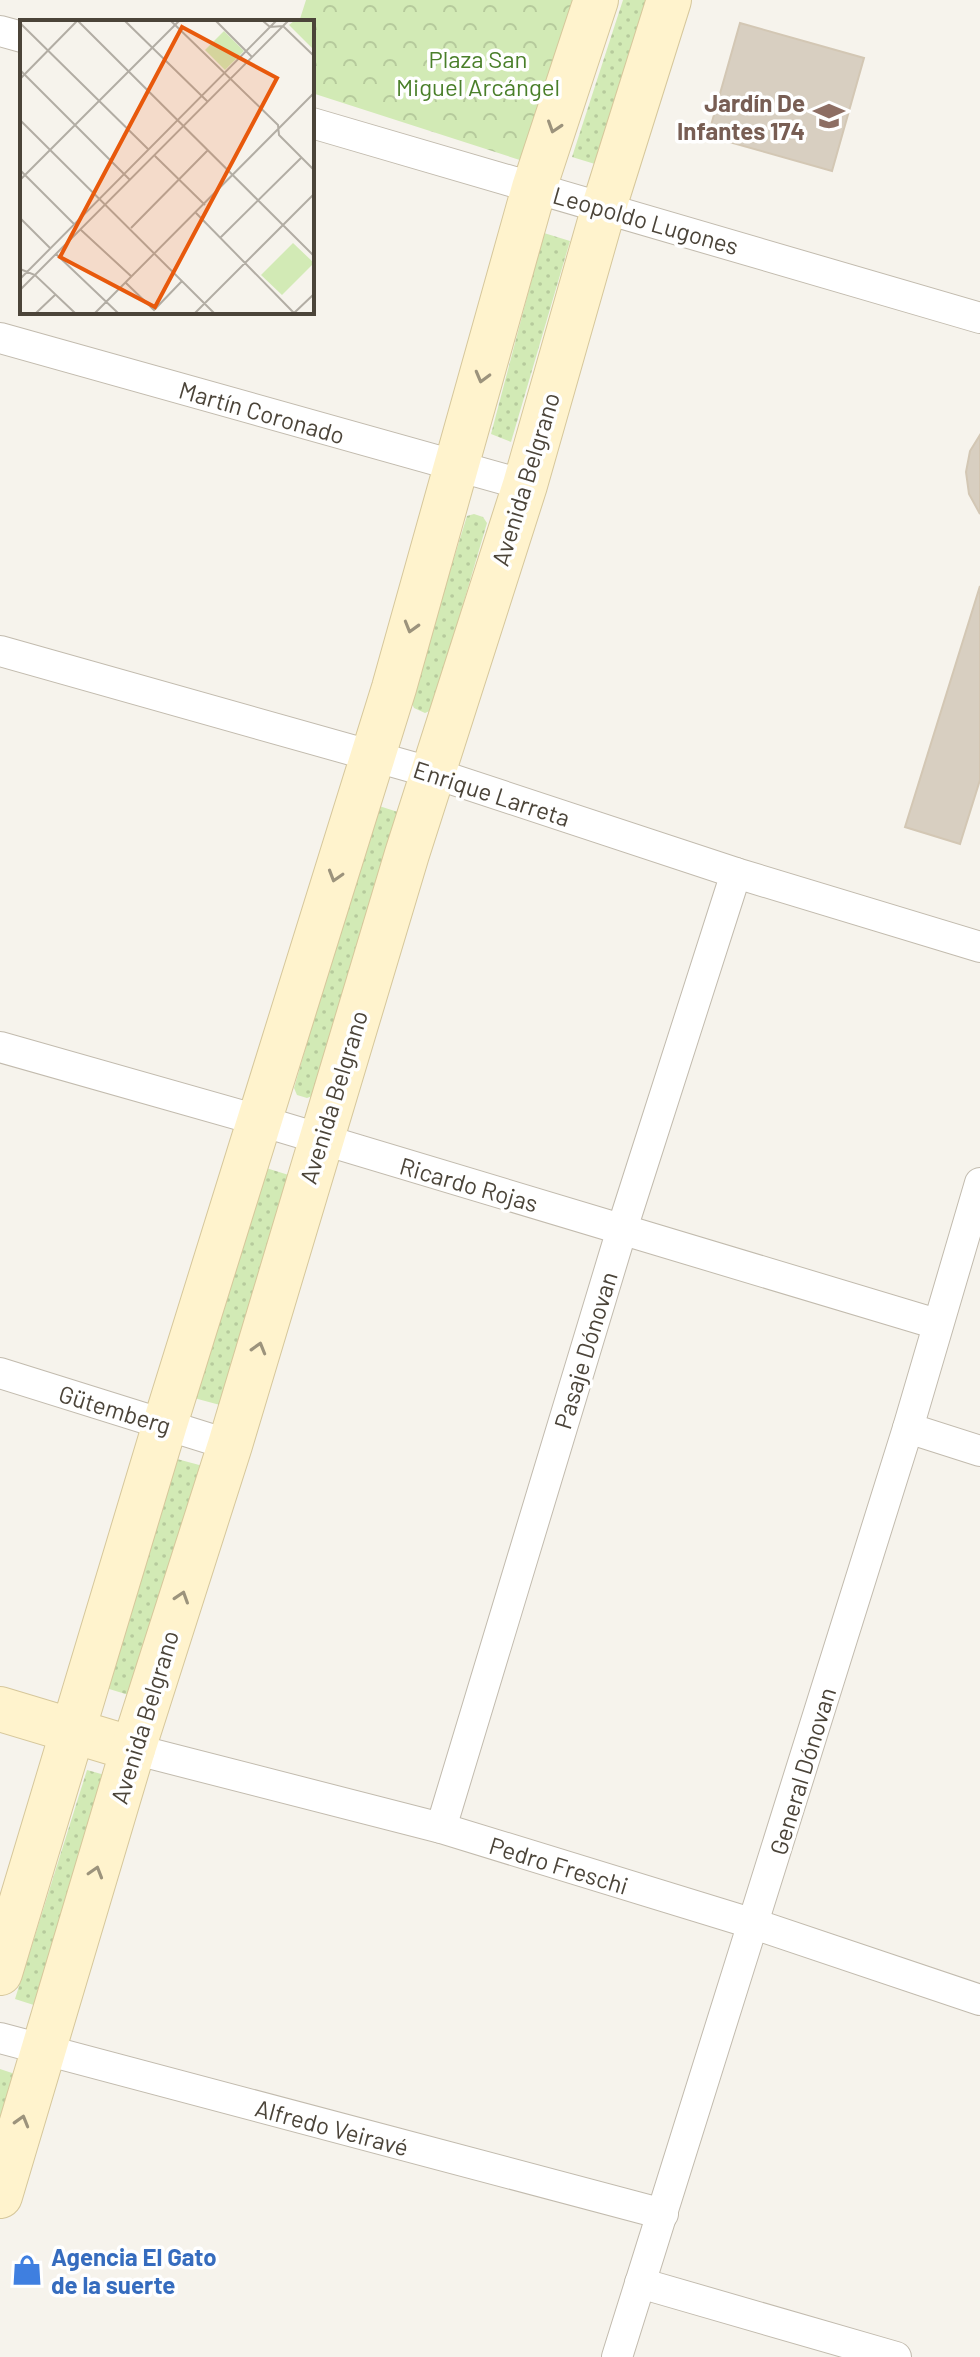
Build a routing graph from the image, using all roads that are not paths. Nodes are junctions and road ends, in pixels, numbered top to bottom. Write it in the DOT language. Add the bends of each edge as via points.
graph roads {
  1 [pos="596,0"];
  2 [pos="669,0"];
  3 [pos="0,31"];
  4 [pos="20,36"];
  5 [pos="314,124"];
  6 [pos="534,188"];
  7 [pos="604,207"];
  8 [pos="980,318"];
  9 [pos="0,338"];
  10 [pos="457,467"];
  11 [pos="525,485"];
  12 [pos="0,651"];
  13 [pos="372,755"];
  14 [pos="433,773"];
  15 [pos="736,873"];
  16 [pos="980,947"];
  17 [pos="0,1047"];
  18 [pos="261,1121"];
  19 [pos="320,1139"];
  20 [pos="980,1183"];
  21 [pos="622,1229"];
  22 [pos="937,1324"];
  23 [pos="0,1373"];
  24 [pos="165,1424"];
  25 [pos="908,1428"];
  26 [pos="230,1445"];
  27 [pos="980,1451"];
  28 [pos="0,1709"];
  29 [pos="74,1731"];
  30 [pos="133,1749"];
  31 [pos="441,1828"];
  32 [pos="754,1924"];
  33 [pos="0,1973"];
  34 [pos="980,2000"];
  35 [pos="0,2038"];
  36 [pos="42,2051"];
  37 [pos="0,2196"];
  38 [pos="663,2214"];
  39 [pos="640,2283"];
  40 [pos="617,2357"];
  41 [pos="896,2357"];
  1 -- 6 [label="main road, one-way"];
  2 -- 7 [label="main road, Avenida Belgrano"];
  3 -- 4 [label="street"];
  5 -- 6 [label="street, Leopoldo Lugones"];
  6 -- 7 [label="street, Leopoldo Lugones"];
  6 -- 10 [label="main road, one-way"];
  7 -- 8 [label="street, Leopoldo Lugones"];
  7 -- 11 [label="main road, Avenida Belgrano"];
  9 -- 10 [label="street, Martín Coronado"];
  10 -- 11 [label="street, Martín Coronado"];
  10 -- 13 [label="main road, one-way"];
  11 -- 14 [label="main road, Avenida Belgrano"];
  12 -- 13 [label="street, Enrique Larreta"];
  13 -- 14 [label="street, Enrique Larreta"];
  13 -- 18 [label="main road, one-way"];
  14 -- 15 [label="street, Enrique Larreta"];
  14 -- 19 [label="main road, Avenida Belgrano"];
  15 -- 16 [label="street, Enrique Larreta"];
  15 -- 21 [label="street, Pasaje Dónovan"];
  17 -- 18 [label="street, Ricardo Rojas"];
  18 -- 19 [label="street, Ricardo Rojas"];
  18 -- 24 [label="main road"];
  19 -- 21 [label="street, Ricardo Rojas"];
  26 -- 19 [label="main road, Avenida Belgrano, one-way"];
  20 -- 22 [label="street, General Dónovan"];
  21 -- 22 [label="street, Ricardo Rojas"];
  21 -- 31 [label="street, Pasaje Dónovan"];
  22 -- 25 [label="street, General Dónovan"];
  23 -- 24 [label="street, Gütemberg"];
  24 -- 26 [label="street, Gütemberg"];
  24 -- 29 [label="main road"];
  25 -- 27 [label="street"];
  25 -- 32 [label="street, General Dónovan"];
  30 -- 26 [label="main road, Avenida Belgrano, one-way"];
  28 -- 29 [label="main road"];
  29 -- 30 [label="main road"];
  29 -- 33 [label="main road"];
  30 -- 31 [label="street, Pedro Freschi"];
  36 -- 30 [label="main road, Avenida Belgrano, one-way"];
  31 -- 32 [label="street, Pedro Freschi"];
  32 -- 34 [label="street, Pedro Freschi"];
  32 -- 38 [label="street, General Dónovan"];
  35 -- 36 [label="street, Alfredo Veiravé"];
  37 -- 36 [label="main road, Avenida Belgrano, one-way"];
  36 -- 38 [label="street, Alfredo Veiravé"];
  38 -- 39 [label="street, General Dónovan"];
  39 -- 40 [label="street, General Dónovan"];
  39 -- 41 [label="street"];
}
